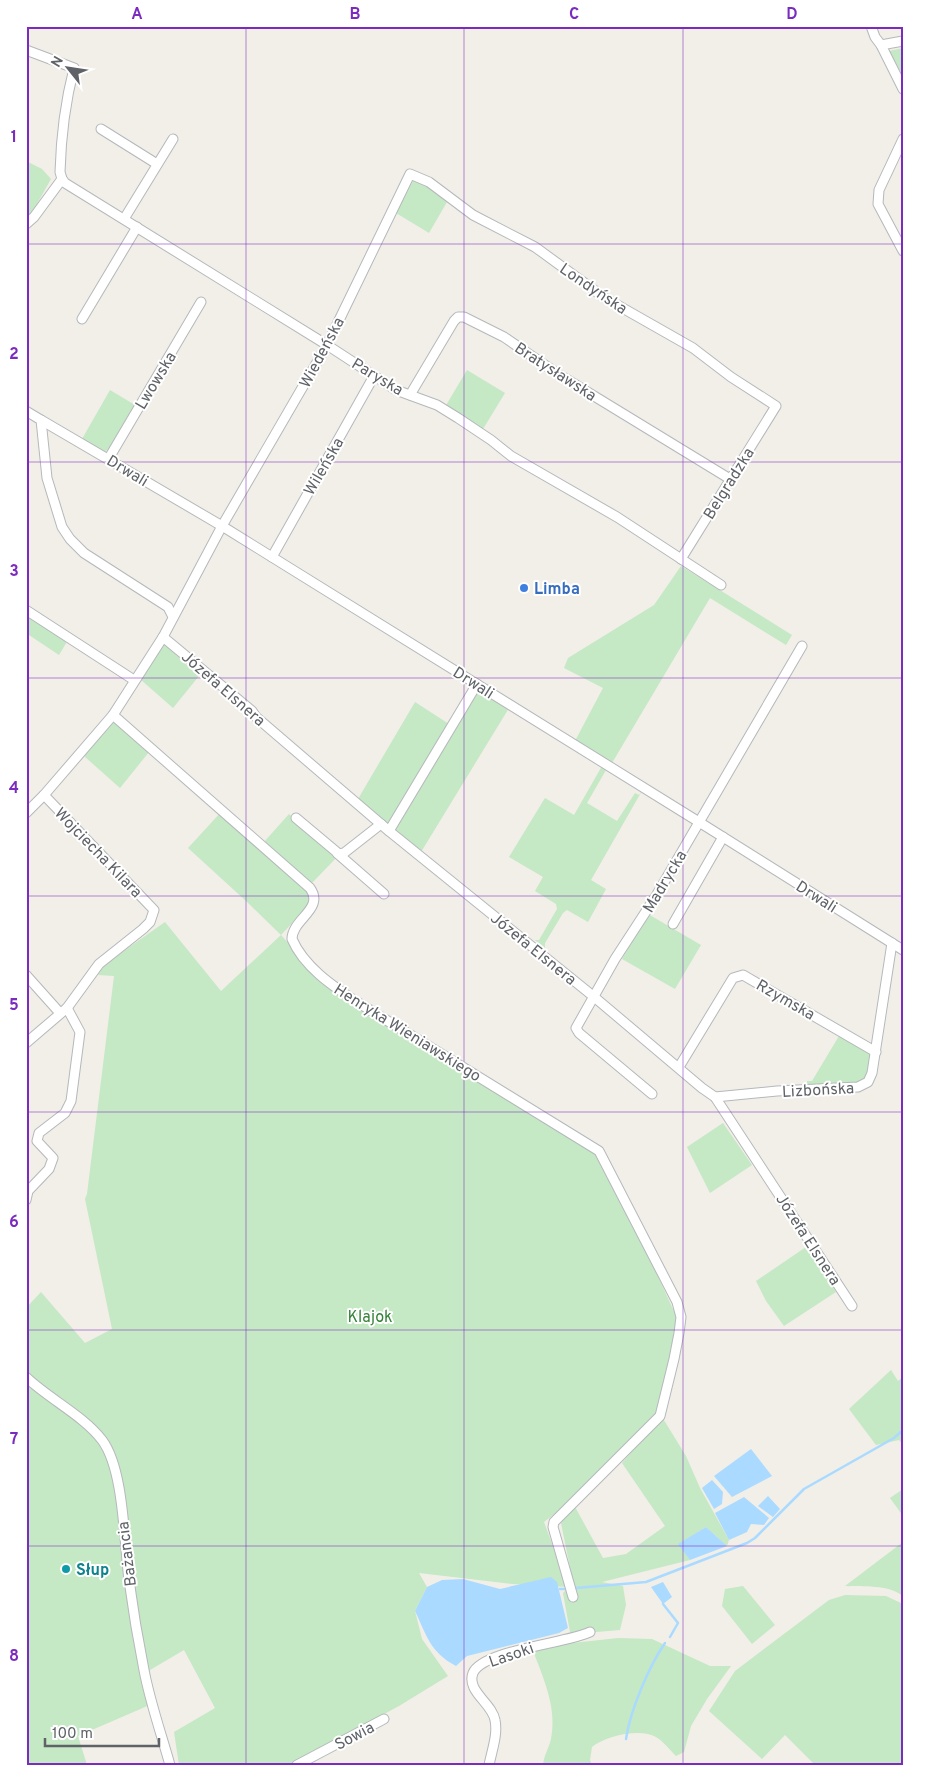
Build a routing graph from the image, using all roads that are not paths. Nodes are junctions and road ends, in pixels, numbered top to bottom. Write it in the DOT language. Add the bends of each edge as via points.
graph roads {
  1 [pos="871,26"];
  2 [pos="903,41"];
  3 [pos="881,45"];
  4 [pos="26,50"];
  5 [pos="903,89"];
  6 [pos="101,129"];
  7 [pos="903,139"];
  8 [pos="173,140"];
  9 [pos="157,164"];
  10 [pos="410,174"];
  11 [pos="62,179"];
  12 [pos="124,219"];
  13 [pos="26,224"];
  14 [pos="137,227"];
  15 [pos="903,251"];
  16 [pos="201,302"];
  17 [pos="82,319"];
  18 [pos="327,344"];
  19 [pos="374,376"];
  20 [pos="410,395"];
  21 [pos="776,406"];
  22 [pos="26,412"];
  23 [pos="40,420"];
  24 [pos="109,458"];
  25 [pos="730,479"];
  26 [pos="222,526"];
  27 [pos="272,557"];
  28 [pos="681,559"];
  29 [pos="721,585"];
  30 [pos="26,610"];
  31 [pos="173,616"];
  32 [pos="163,636"];
  33 [pos="802,646"];
  34 [pos="134,680"];
  35 [pos="477,684"];
  36 [pos="113,714"];
  37 [pos="44,795"];
  38 [pos="26,813"];
  39 [pos="296,818"];
  40 [pos="699,822"];
  41 [pos="381,824"];
  42 [pos="389,830"];
  43 [pos="723,837"];
  44 [pos="337,853"];
  45 [pos="384,894"];
  46 [pos="673,924"];
  47 [pos="892,943"];
  48 [pos="903,950"];
  49 [pos="26,975"];
  50 [pos="594,996"];
  51 [pos="63,1010"];
  52 [pos="26,1043"];
  53 [pos="876,1052"];
  54 [pos="679,1067"];
  55 [pos="652,1094"];
  56 [pos="715,1097"];
  57 [pos="26,1200"];
  58 [pos="852,1306"];
  59 [pos="26,1377"];
  60 [pos="573,1597"];
  61 [pos="590,1632"];
  62 [pos="384,1718"];
  63 [pos="170,1765"];
  64 [pos="297,1765"];
  65 [pos="489,1765"];
  1 -- 3 [label="street"];
  2 -- 3 [label="street"];
  3 -- 5 [label="street"];
  4 -- 11 [label="street" via="74,68 62,126"];
  6 -- 9 [label="street"];
  7 -- 15 [label="street" via="879,190 878,204"];
  8 -- 9 [label="street"];
  9 -- 12 [label="street"];
  10 -- 18 [label="street, Wiedeńska"];
  10 -- 21 [label="street, Londyńska" via="429,182 473,215 535,247 605,298 692,348"];
  11 -- 12 [label="street, Paryska"];
  11 -- 13 [label="street"];
  12 -- 14 [label="street, Paryska"];
  14 -- 17 [label="street"];
  14 -- 18 [label="street, Paryska"];
  16 -- 24 [label="street, Lwowska"];
  18 -- 19 [label="street, Paryska"];
  18 -- 26 [label="street, Wiedeńska"];
  19 -- 20 [label="street, Paryska"];
  19 -- 27 [label="street, Wileńska"];
  20 -- 25 [label="street, Bratysławska" via="454,321 464,317 504,338"];
  20 -- 28 [label="street, Paryska" via="444,410 511,456"];
  21 -- 25 [label="street, Belgradzka"];
  22 -- 23 [label="street"];
  23 -- 24 [label="street, Drwali"];
  23 -- 31 [label="street" via="47,478 62,527 70,539 84,553 168,607"];
  24 -- 26 [label="street, Drwali"];
  25 -- 28 [label="street, Belgradzka"];
  26 -- 27 [label="street, Drwali"];
  26 -- 31 [label="street, Wiedeńska"];
  27 -- 35 [label="street, Drwali"];
  28 -- 29 [label="street, Paryska"];
  30 -- 34 [label="street"];
  31 -- 32 [label="street"];
  32 -- 34 [label="street"];
  32 -- 41 [label="street, Józefa Elsnera"];
  33 -- 40 [label="street, Madrycka"];
  34 -- 36 [label="street"];
  35 -- 40 [label="street, Drwali"];
  35 -- 42 [label="street"];
  36 -- 37 [label="street"];
  36 -- 60 [label="street, Henryka Wieniawskiego" via="314,892 313,906 294,929 292,939 306,960 329,983 598,1151 611,1173 677,1302 681,1316 660,1416 554,1522"];
  37 -- 38 [label="street"];
  37 -- 51 [label="street, Wojciecha Kilara" via="154,910 150,922 100,964"];
  39 -- 44 [label="street"];
  40 -- 43 [label="street, Drwali"];
  40 -- 50 [label="street, Madrycka"];
  41 -- 42 [label="street, Józefa Elsnera"];
  41 -- 44 [label="street" via="344,853"];
  42 -- 50 [label="street, Józefa Elsnera"];
  43 -- 46 [label="street"];
  43 -- 47 [label="street, Drwali"];
  44 -- 45 [label="street"];
  47 -- 48 [label="street, Drwali"];
  47 -- 53 [label="street, Lizbońska"];
  49 -- 51 [label="street"];
  50 -- 54 [label="street, Józefa Elsnera"];
  50 -- 55 [label="street, Madrycka" via="577,1031"];
  51 -- 52 [label="street"];
  51 -- 57 [label="street" via="80,1032 71,1101 64,1113 39,1133 37,1141 53,1158 49,1169 28,1191"];
  53 -- 54 [label="street, Rzymska" via="743,974 733,978"];
  53 -- 56 [label="street, Lizbońska" via="871,1077 861,1087"];
  54 -- 56 [label="street, Józefa Elsnera"];
  56 -- 58 [label="street, Józefa Elsnera"];
  59 -- 63 [label="street, Bażancia" via="91,1428 111,1456 118,1480 129,1580 144,1671"];
  61 -- 65 [label="street, Lasoki" via="508,1654 476,1669 472,1677 474,1687 495,1719"];
  62 -- 64 [label="street, Sowia"];
}
